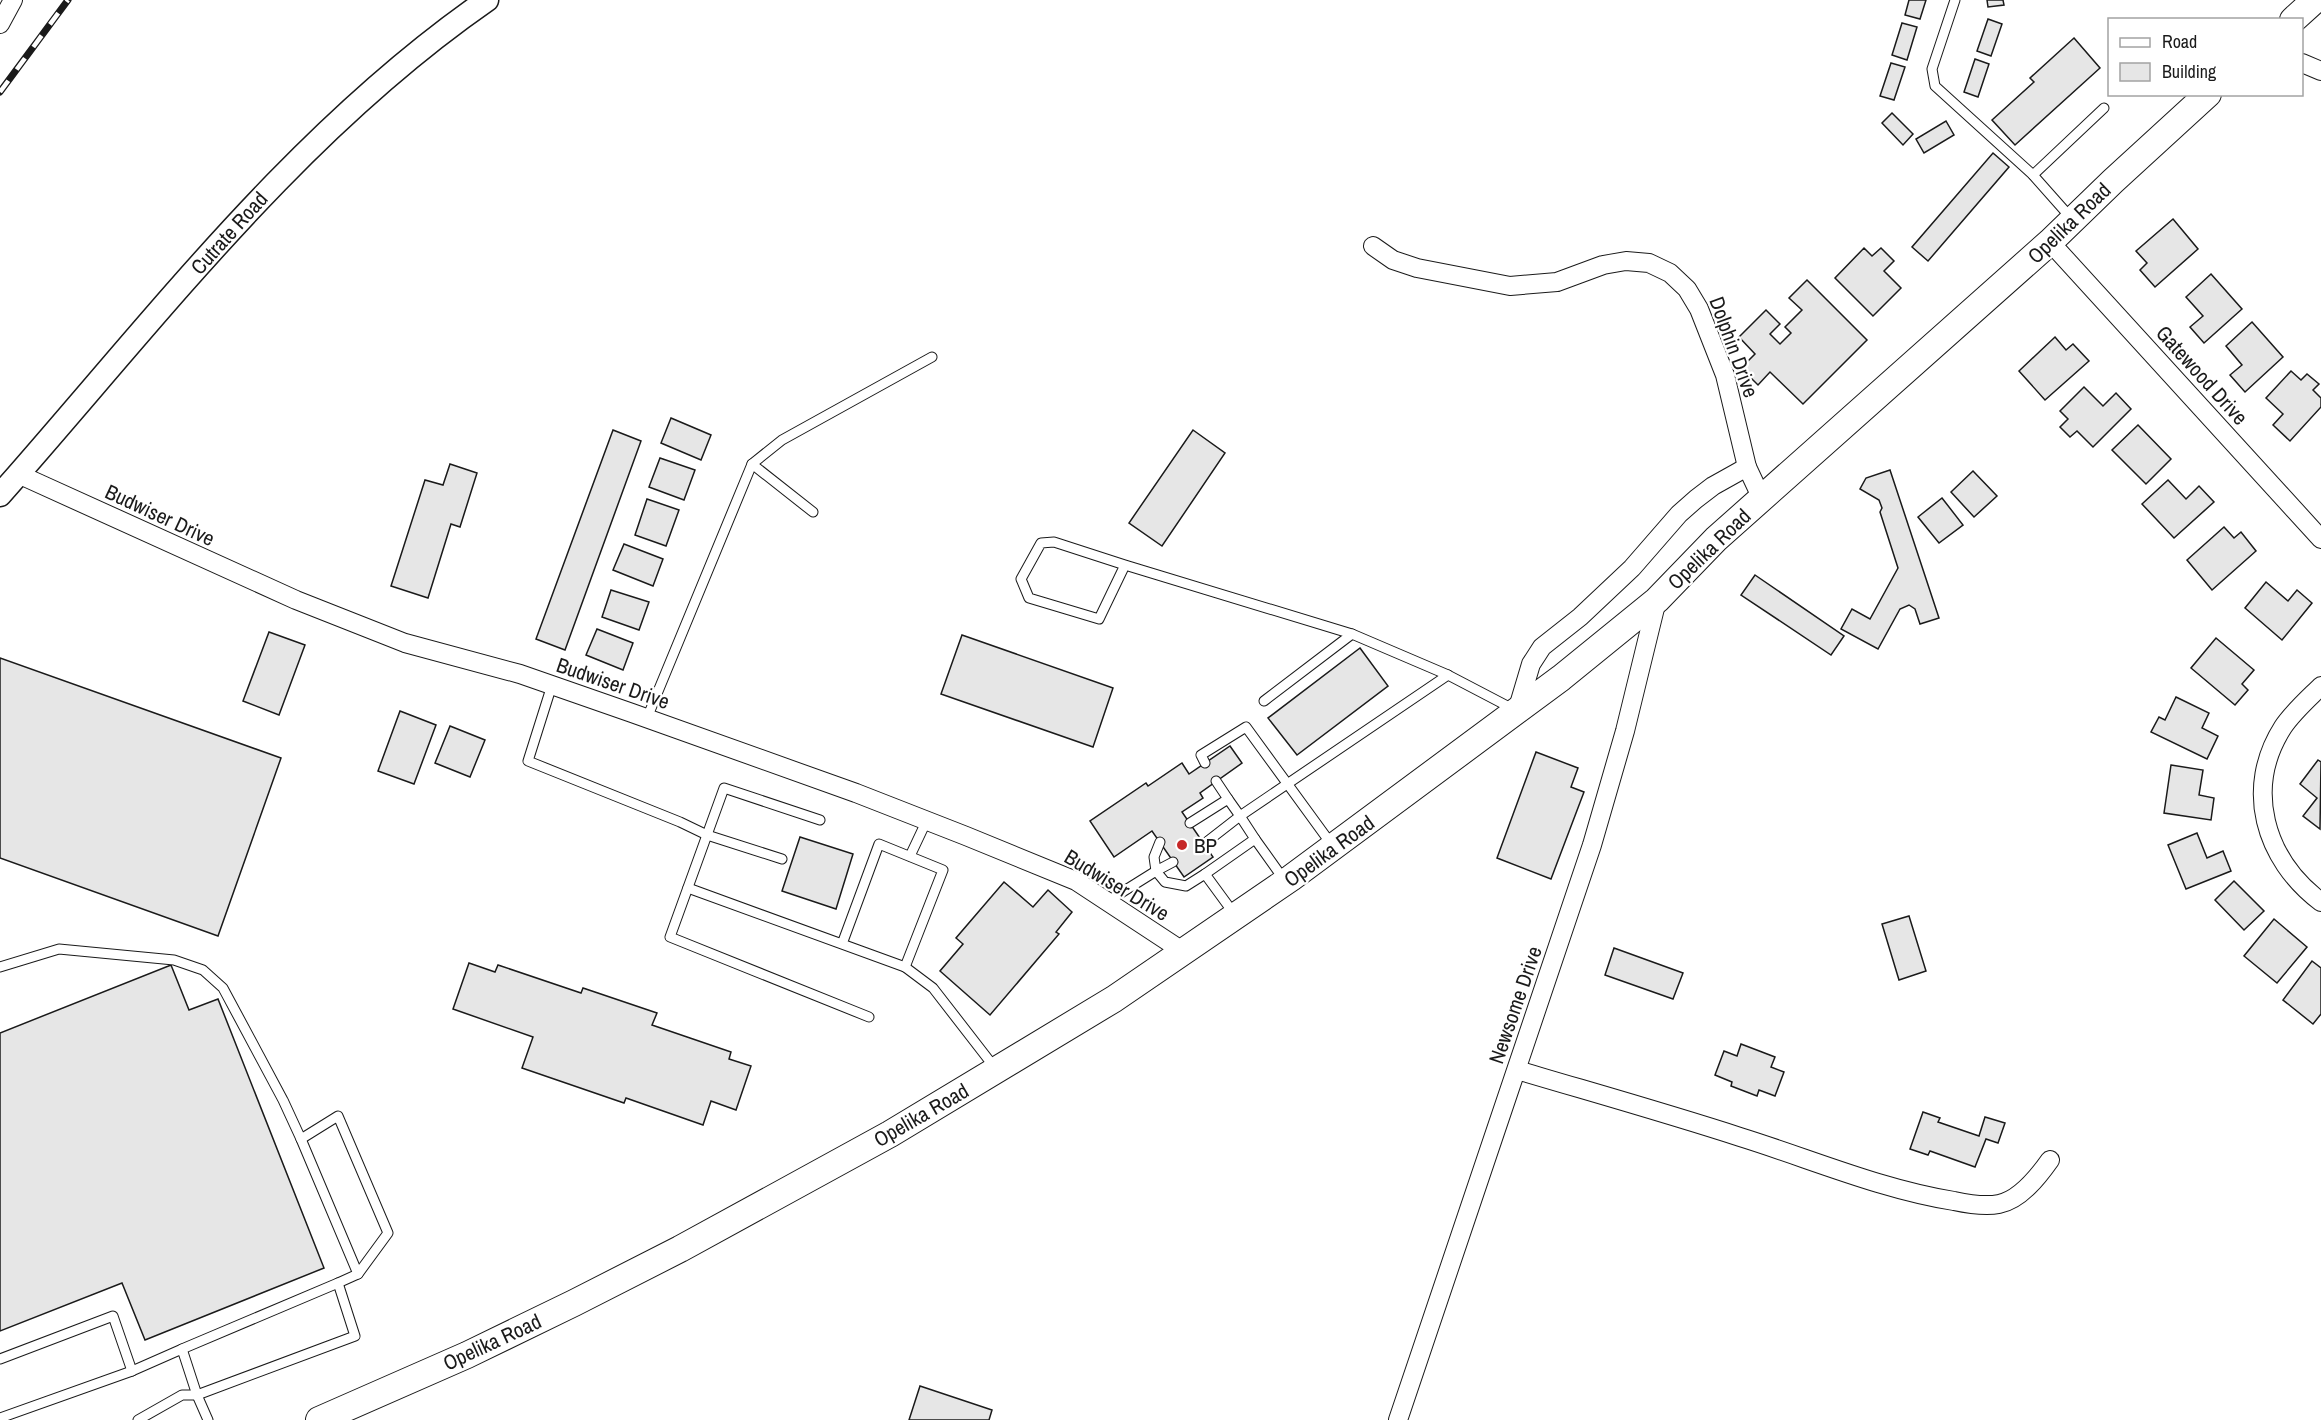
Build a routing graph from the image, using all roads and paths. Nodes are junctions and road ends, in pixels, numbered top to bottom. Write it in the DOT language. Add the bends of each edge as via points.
graph roads {
  1 [pos="13,0"];
  2 [pos="487,0"];
  3 [pos="1955,0"];
  4 [pos="2315,0"];
  5 [pos="2295,18"];
  6 [pos="0,24"];
  7 [pos="2303,64"];
  8 [pos="2321,71"];
  9 [pos="2206,96"];
  10 [pos="2104,108"];
  11 [pos="2032,175"];
  12 [pos="2074,220"];
  13 [pos="2050,242"];
  14 [pos="1373,246"];
  15 [pos="932,357"];
  16 [pos="752,464"];
  17 [pos="1747,467"];
  18 [pos="18,474"];
  19 [pos="0,495"];
  20 [pos="1762,499"];
  21 [pos="813,512"];
  22 [pos="2321,539"];
  23 [pos="1125,565"];
  24 [pos="1657,600"];
  25 [pos="1352,634"];
  26 [pos="1448,675"];
  27 [pos="552,685"];
  28 [pos="2321,686"];
  29 [pos="1264,701"];
  30 [pos="1517,711"];
  31 [pos="646,718"];
  32 [pos="1205,763"];
  33 [pos="1216,781"];
  34 [pos="1288,785"];
  35 [pos="1228,799"];
  36 [pos="1240,816"];
  37 [pos="820,820"];
  38 [pos="927,820"];
  39 [pos="1190,823"];
  40 [pos="707,835"];
  41 [pos="1255,839"];
  42 [pos="1160,842"];
  43 [pos="1204,844"];
  44 [pos="1333,846"];
  45 [pos="910,856"];
  46 [pos="782,860"];
  47 [pos="1173,862"];
  48 [pos="1156,872"];
  49 [pos="1205,874"];
  50 [pos="1286,882"];
  51 [pos="688,888"];
  52 [pos="1108,901"];
  53 [pos="2321,902"];
  54 [pos="1236,916"];
  55 [pos="842,944"];
  56 [pos="1184,952"];
  57 [pos="0,958"];
  58 [pos="10,964"];
  59 [pos="0,967"];
  60 [pos="905,967"];
  61 [pos="869,1017"];
  62 [pos="997,1070"];
  63 [pos="1516,1070"];
  64 [pos="301,1139"];
  65 [pos="2050,1160"];
  66 [pos="358,1275"];
  67 [pos="338,1282"];
  68 [pos="182,1349"];
  69 [pos="0,1359"];
  70 [pos="132,1371"];
  71 [pos="196,1395"];
  72 [pos="0,1418"];
  73 [pos="138,1420"];
  74 [pos="208,1420"];
  75 [pos="319,1420"];
  76 [pos="1398,1420"];
  1 -- 6 [label="street"];
  2 -- 18 [label="street, Cutrate Road" via="374,89 286,172"];
  3 -- 11 [label="lane" via="1932,69 1935,86"];
  4 -- 5 [label="main road"];
  7 -- 8 [label="street"];
  9 -- 12 [label="main road, Opelika Road"];
  10 -- 11 [label="lane"];
  11 -- 12 [label="lane"];
  12 -- 13 [label="main road, Opelika Road"];
  13 -- 20 [label="main road, Opelika Road"];
  13 -- 22 [label="street, Gatewood Drive"];
  14 -- 17 [label="street, Dolphin Drive" via="1393,260 1417,268 1510,286 1557,282 1626,261 1649,263 1670,273 1699,309 1725,375"];
  15 -- 16 [label="lane" via="782,440"];
  16 -- 21 [label="lane"];
  16 -- 31 [label="lane"];
  17 -- 20 [label="street, Dolphin Drive"];
  17 -- 30 [label="street" via="1696,499 1632,568 1542,647 1531,664"];
  18 -- 19 [label="street, Cutrate Road"];
  18 -- 27 [label="street, Budwiser Drive" via="296,600 405,643"];
  20 -- 24 [label="main road, Opelika Road" via="1716,539"];
  23 -- 23 [label="lane" via="1054,542 1041,543 1021,579 1029,598 1099,620"];
  23 -- 25 [label="lane"];
  24 -- 30 [label="main road, Opelika Road"];
  24 -- 63 [label="street, Newsome Drive" via="1592,845"];
  25 -- 26 [label="lane"];
  25 -- 29 [label="lane"];
  26 -- 30 [label="lane"];
  26 -- 34 [label="lane"];
  27 -- 31 [label="street, Budwiser Drive"];
  27 -- 40 [label="lane" via="528,761"];
  28 -- 53 [label="street" via="2284,726 2264,768 2263,815 2279,858"];
  30 -- 44 [label="main road, Opelika Road"];
  31 -- 38 [label="street, Budwiser Drive"];
  32 -- 34 [label="lane" via="1201,755 1246,727"];
  33 -- 35 [label="lane"];
  34 -- 36 [label="lane"];
  34 -- 44 [label="lane"];
  35 -- 36 [label="lane"];
  35 -- 39 [label="lane"];
  36 -- 41 [label="lane"];
  36 -- 43 [label="lane"];
  37 -- 40 [label="lane" via="724,788"];
  38 -- 45 [label="lane"];
  38 -- 52 [label="street, Budwiser Drive" via="1076,881"];
  40 -- 46 [label="lane"];
  40 -- 51 [label="lane"];
  41 -- 49 [label="lane"];
  41 -- 50 [label="lane"];
  42 -- 48 [label="lane" via="1154,857"];
  44 -- 50 [label="main road, Opelika Road"];
  45 -- 55 [label="lane" via="879,844"];
  45 -- 60 [label="lane" via="943,870"];
  47 -- 48 [label="lane"];
  48 -- 49 [label="lane" via="1165,882 1186,886"];
  48 -- 52 [label="lane"];
  49 -- 54 [label="lane"];
  50 -- 54 [label="main road, Opelika Road"];
  51 -- 55 [label="lane"];
  51 -- 61 [label="lane" via="670,937"];
  52 -- 56 [label="street, Budwiser Drive"];
  54 -- 56 [label="main road, Opelika Road"];
  55 -- 60 [label="lane"];
  56 -- 62 [label="main road, Opelika Road"];
  57 -- 58 [label="lane"];
  58 -- 59 [label="lane"];
  58 -- 64 [label="lane" via="59,949 174,960 203,970 223,988"];
  60 -- 62 [label="lane" via="933,988"];
  62 -- 75 [label="main road, Opelika Road" via="890,1134 669,1254 466,1355"];
  63 -- 65 [label="street" via="1740,1137 1853,1176 1978,1205 2000,1204 2020,1193"];
  63 -- 76 [label="street, Newsome Drive"];
  64 -- 66 [label="lane"];
  64 -- 66 [label="lane" via="338,1116 388,1233"];
  66 -- 67 [label="lane"];
  67 -- 68 [label="lane"];
  67 -- 71 [label="lane" via="355,1336"];
  68 -- 70 [label="lane"];
  68 -- 71 [label="lane"];
  69 -- 70 [label="lane" via="113,1316"];
  70 -- 72 [label="lane"];
  71 -- 73 [label="lane" via="182,1395"];
  71 -- 74 [label="lane"];
}
